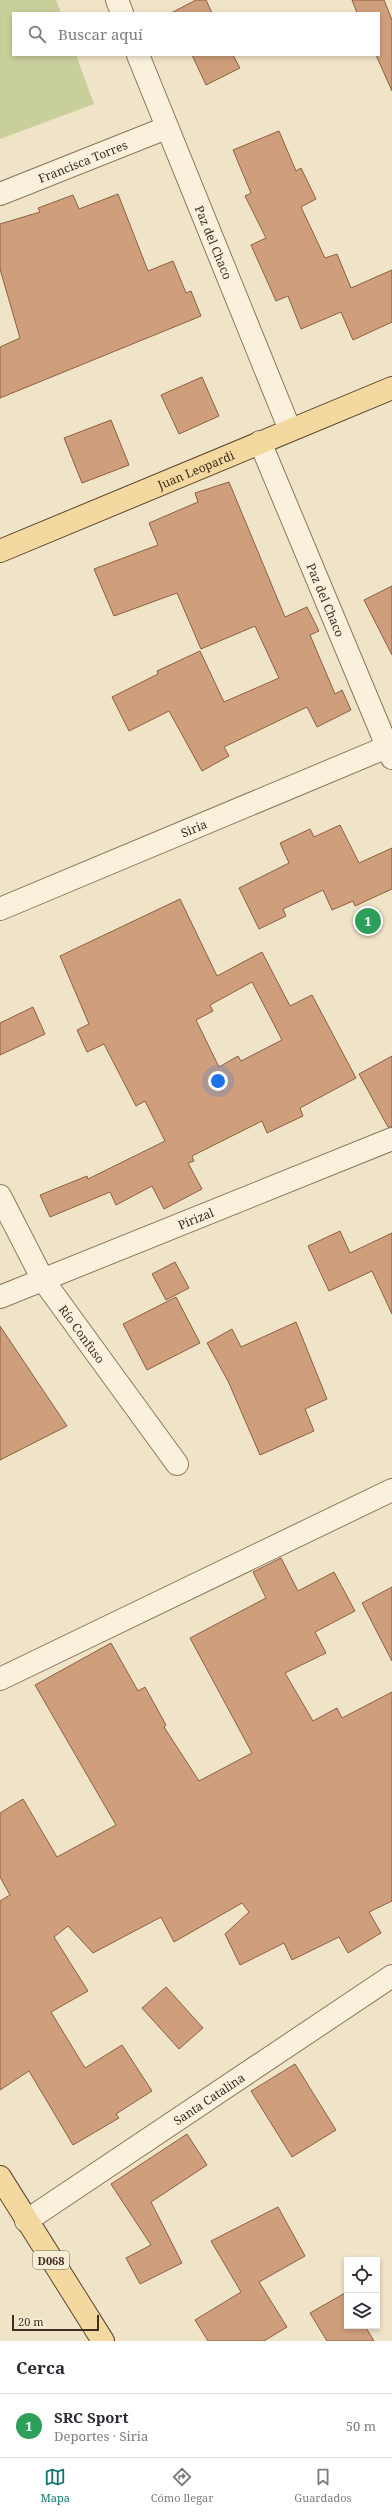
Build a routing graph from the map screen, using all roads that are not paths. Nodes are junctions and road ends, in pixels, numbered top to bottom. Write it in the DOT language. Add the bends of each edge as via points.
graph roads {
  1 [pos="117,0"];
  2 [pos="122,12"];
  3 [pos="138,56"];
  4 [pos="166,128"];
  5 [pos="0,194"];
  6 [pos="392,388"];
  7 [pos="290,430"];
  8 [pos="260,442"];
  9 [pos="0,551"];
  10 [pos="390,752"];
  11 [pos="0,909"];
  12 [pos="392,1140"];
  13 [pos="0,1196"];
  14 [pos="43,1280"];
  15 [pos="0,1297"];
  16 [pos="177,1464"];
  17 [pos="392,1490"];
  18 [pos="0,1680"];
  19 [pos="392,1976"];
  20 [pos="3,2190"];
  21 [pos="26,2221"];
  22 [pos="103,2341"];
  1 -- 2 [label="street"];
  3 -- 4 [label="street, Paz del Chaco"];
  4 -- 5 [label="street, Francisca Torres"];
  4 -- 7 [label="street, Paz del Chaco"];
  6 -- 7 [label="main road, Juan Leopardi"];
  7 -- 8 [label="main road, Juan Leopardi"];
  8 -- 9 [label="main road, Juan Leopardi"];
  8 -- 10 [label="street, Paz del Chaco"];
  10 -- 11 [label="street, Siria"];
  12 -- 14 [label="street, Pirizal"];
  13 -- 14 [label="street, Río Confuso"];
  14 -- 15 [label="street, Pirizal"];
  14 -- 16 [label="street, Río Confuso"];
  17 -- 18 [label="street"];
  19 -- 21 [label="street, Santa Catalina"];
  20 -- 21 [label="main road, D068"];
  21 -- 22 [label="main road, D068"];
}
